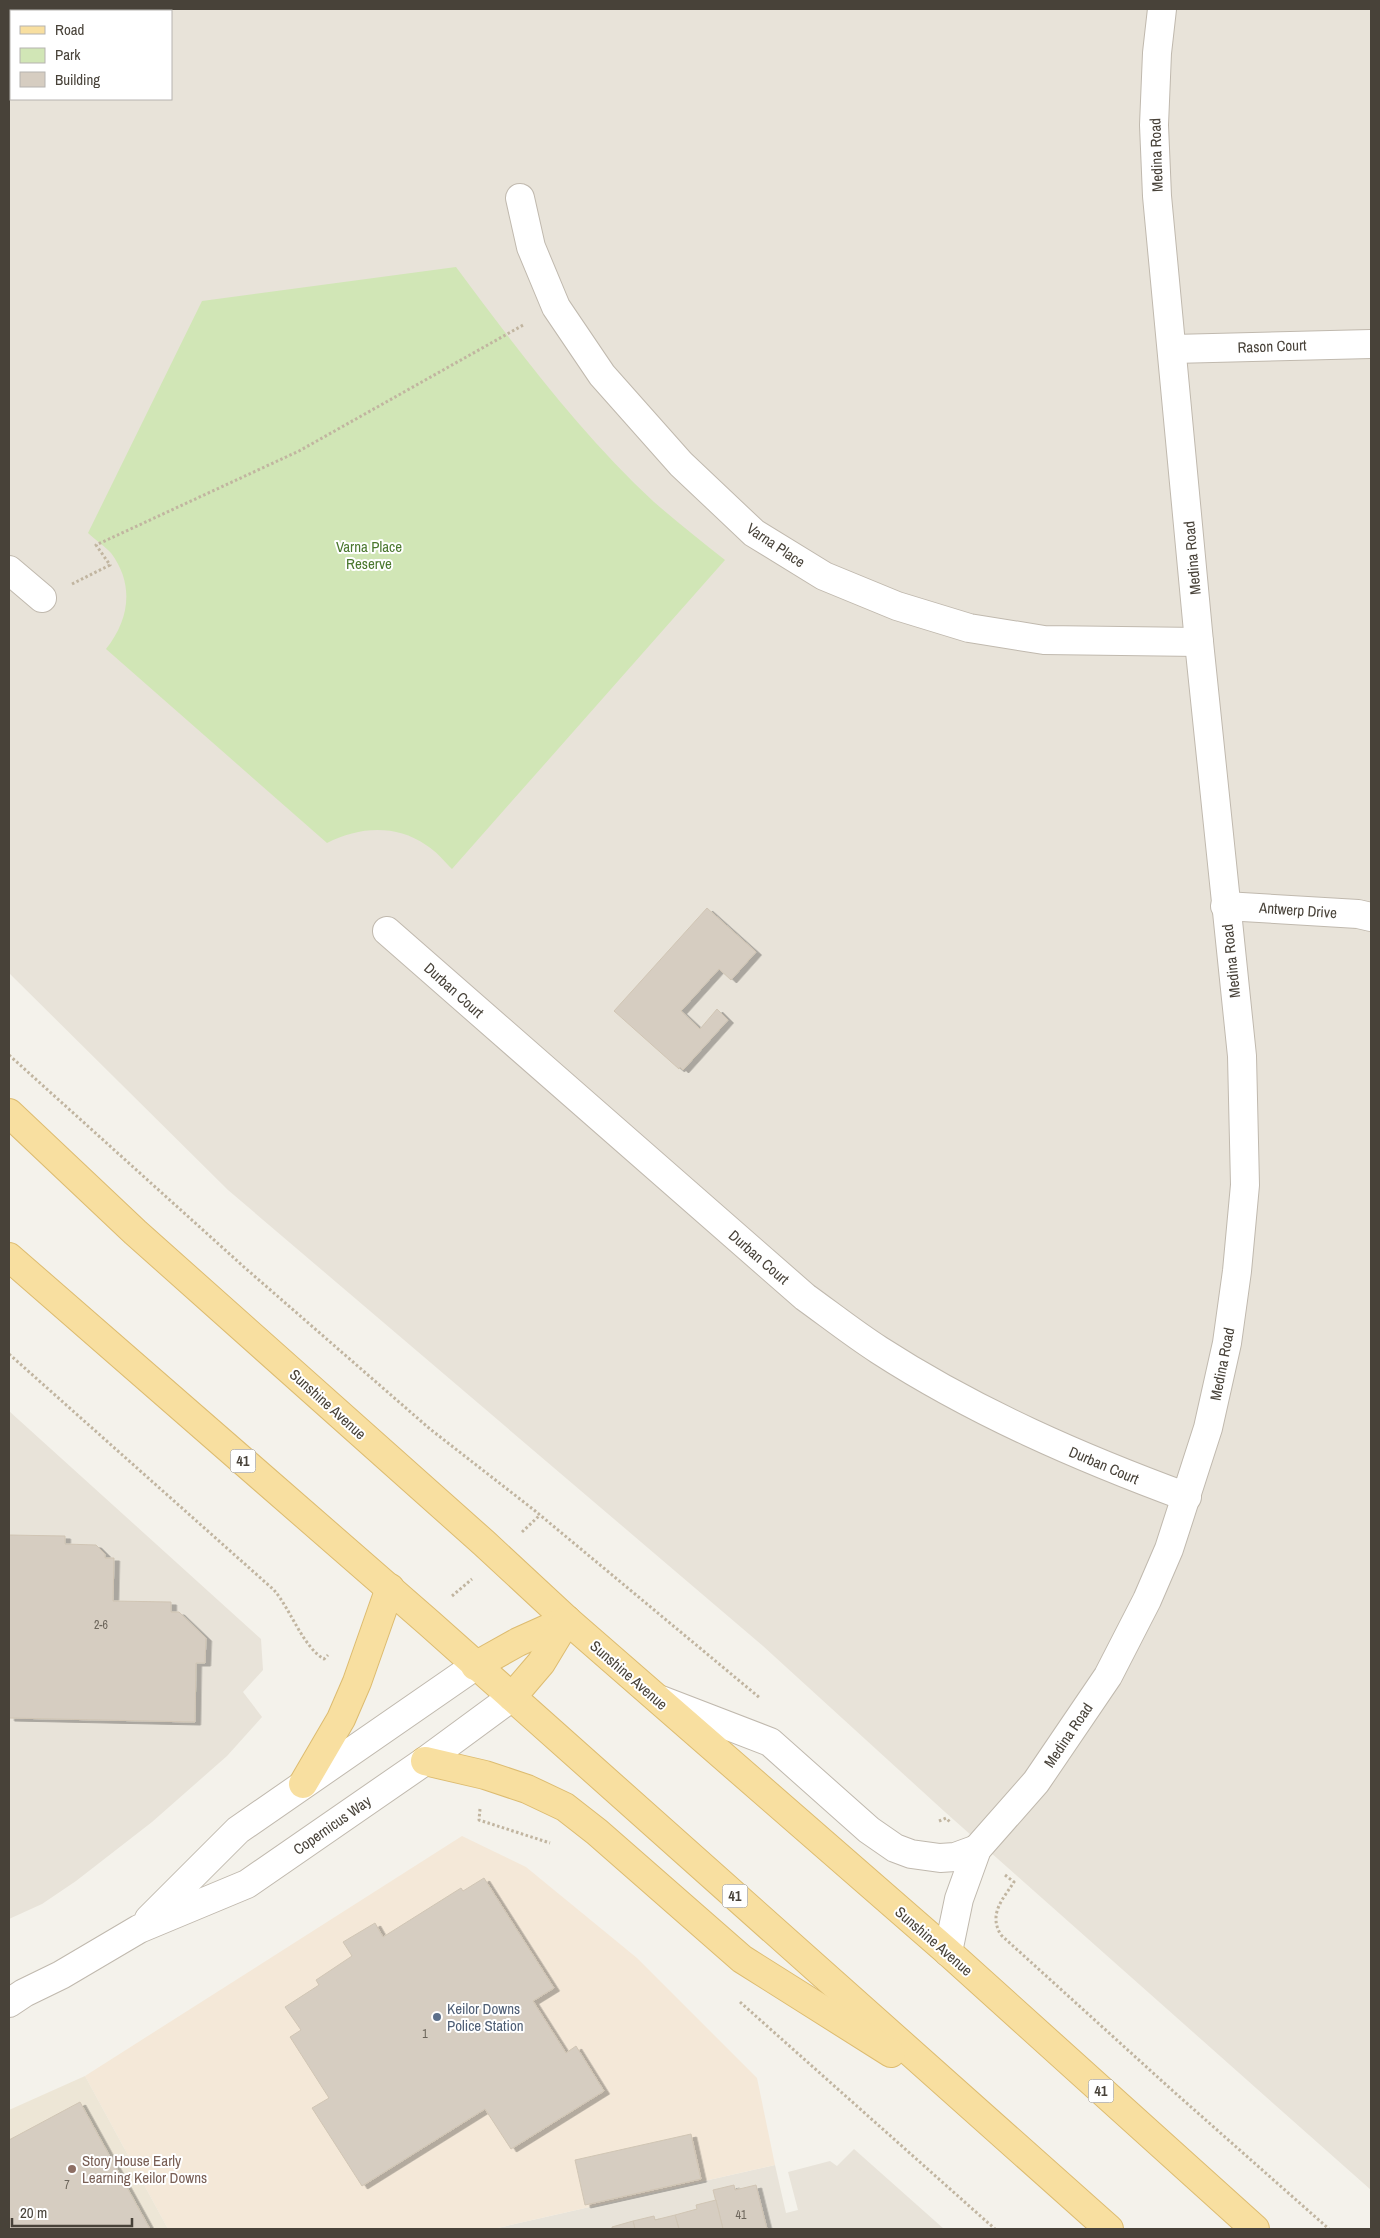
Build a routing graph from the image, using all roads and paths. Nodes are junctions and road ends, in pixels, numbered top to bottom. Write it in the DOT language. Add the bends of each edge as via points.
graph roads {
  1 [pos="1162,9"];
  2 [pos="520,198"];
  3 [pos="556,307"];
  4 [pos="1371,344"];
  5 [pos="1173,349"];
  6 [pos="9,570"];
  7 [pos="42,598"];
  8 [pos="1199,642"];
  9 [pos="1225,906"];
  10 [pos="1371,917"];
  11 [pos="387,931"];
  12 [pos="9,1055"];
  13 [pos="9,1113"];
  14 [pos="9,1257"];
  15 [pos="9,1354"];
  16 [pos="1187,1497"];
  17 [pos="540,1516"];
  18 [pos="498,1555"];
  19 [pos="390,1588"];
  20 [pos="566,1620"];
  21 [pos="429,1623"];
  22 [pos="330,1652"];
  23 [pos="475,1666"];
  24 [pos="512,1697"];
  25 [pos="657,1699"];
  26 [pos="763,1701"];
  27 [pos="425,1761"];
  28 [pos="303,1784"];
  29 [pos="946,1818"];
  30 [pos="930,1819"];
  31 [pos="478,1820"];
  32 [pos="551,1843"];
  33 [pos="977,1849"];
  34 [pos="1014,1882"];
  35 [pos="139,1929"];
  36 [pos="948,1952"];
  37 [pos="14,1997"];
  38 [pos="738,2000"];
  39 [pos="958,2096"];
  40 [pos="995,2229"];
  41 [pos="1109,2229"];
  42 [pos="1255,2229"];
  43 [pos="1329,2229"];
  1 -- 5 [label="street, Medina Road" via="1154,125 1157,196"];
  2 -- 3 [label="street, Varna Place" via="531,247"];
  3 -- 7 [label="path" via="299,452 96,545 110,565"];
  3 -- 8 [label="street, Varna Place" via="602,375 681,464 754,533 824,576 897,606 969,628 1044,640"];
  4 -- 5 [label="street, Rason Court"];
  5 -- 8 [label="street, Medina Road"];
  6 -- 7 [label="street"];
  8 -- 9 [label="street, Medina Road"];
  9 -- 10 [label="street, Antwerp Drive"];
  9 -- 16 [label="street, Medina Road" via="1242,1056 1245,1185 1238,1271 1227,1344 1208,1428"];
  11 -- 16 [label="street, Durban Court" via="805,1297 878,1350 958,1397 1088,1460"];
  12 -- 17 [label="path" via="430,1429"];
  13 -- 18 [label="main road, Sunshine Avenue / 41" via="135,1232"];
  14 -- 19 [label="main road, 41"];
  15 -- 22 [label="path" via="274,1590 314,1653 324,1659"];
  16 -- 33 [label="street, Medina Road" via="1147,1600 1108,1676 1036,1782"];
  17 -- 18 [label="path"];
  17 -- 26 [label="path"];
  18 -- 20 [label="main road, Sunshine Avenue / 41"];
  18 -- 21 [label="path" via="444,1603"];
  19 -- 21 [label="main road, 41"];
  19 -- 28 [label="main road" via="349,1700"];
  20 -- 23 [label="main road"];
  20 -- 24 [label="main road" via="541,1663"];
  20 -- 25 [label="main road, Sunshine Avenue / 41"];
  21 -- 23 [label="main road, 41"];
  23 -- 24 [label="main road, 41"];
  23 -- 28 [label="street, Copernicus Way"];
  24 -- 27 [label="street, Copernicus Way"];
  24 -- 39 [label="main road, 41"];
  25 -- 33 [label="street, Medina Road" via="770,1742 869,1830 895,1848 918,1856 940,1858 955,1857"];
  25 -- 36 [label="main road, Sunshine Avenue / 41"];
  27 -- 35 [label="street, Copernicus Way" via="247,1884"];
  27 -- 39 [label="main road" via="528,1789 565,1807 742,1959"];
  28 -- 35 [label="street, Copernicus Way" via="238,1830"];
  29 -- 30 [label="path"];
  31 -- 32 [label="path"];
  33 -- 36 [label="street, Medina Road" via="959,1899"];
  34 -- 43 [label="path" via="998,1906 995,1926 1001,1935"];
  35 -- 37 [label="street, Copernicus Way" via="61,1976"];
  36 -- 42 [label="main road, Sunshine Avenue / 41"];
  38 -- 40 [label="path"];
  39 -- 41 [label="main road, 41"];
}
